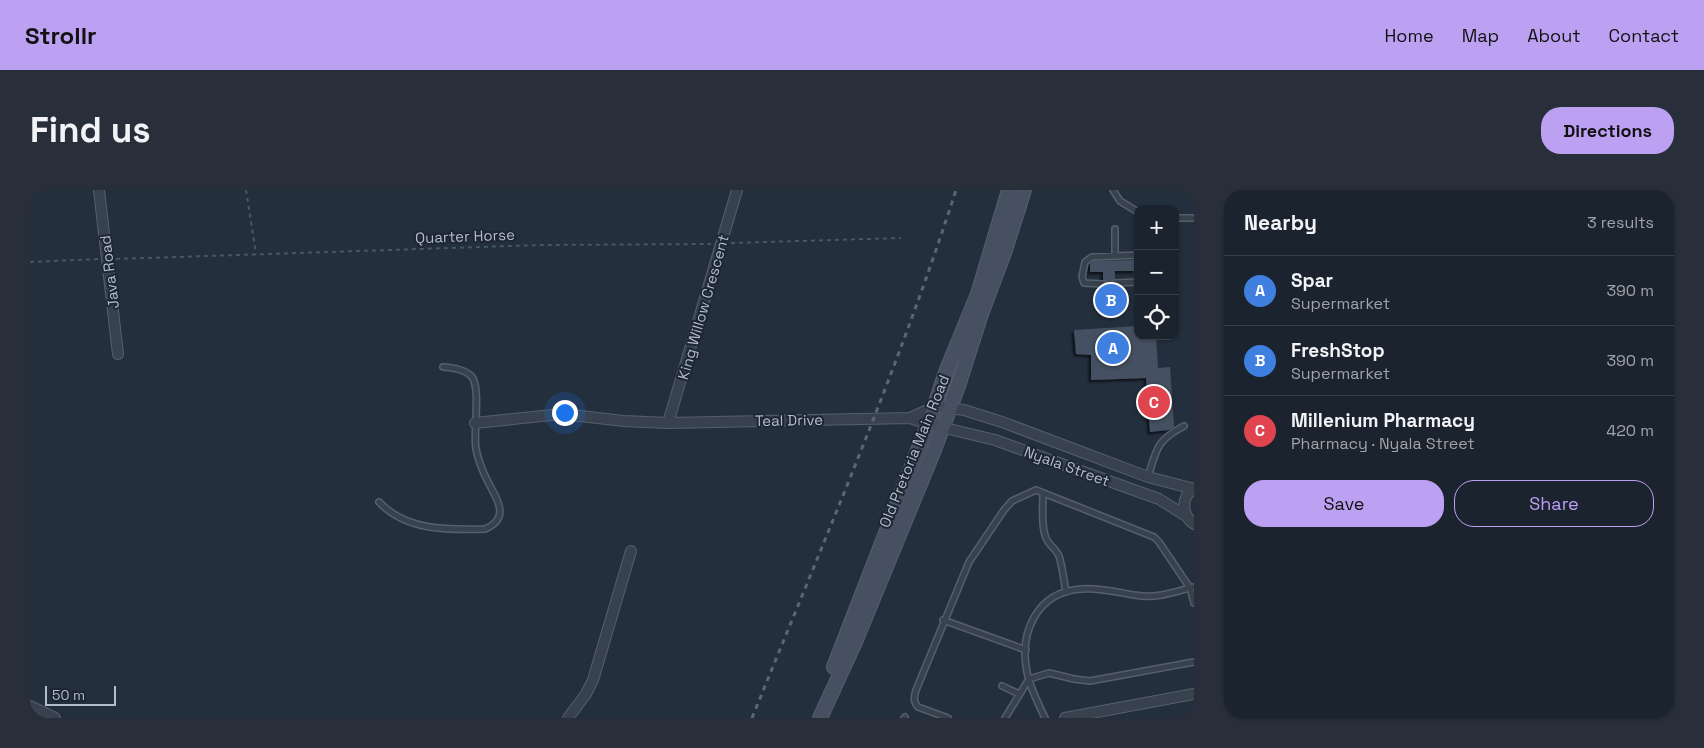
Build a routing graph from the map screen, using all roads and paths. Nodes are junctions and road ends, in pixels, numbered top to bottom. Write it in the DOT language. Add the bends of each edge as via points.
graph roads {
  1 [pos="99,190"];
  2 [pos="246,190"];
  3 [pos="737,190"];
  4 [pos="1009,190"];
  5 [pos="1024,190"];
  6 [pos="1112,190"];
  7 [pos="1134,210"];
  8 [pos="1179,218"];
  9 [pos="1194,218"];
  10 [pos="1114,229"];
  11 [pos="901,238"];
  12 [pos="721,244"];
  13 [pos="256,254"];
  14 [pos="1134,255"];
  15 [pos="1115,256"];
  16 [pos="108,259"];
  17 [pos="30,262"];
  18 [pos="1134,282"];
  19 [pos="1115,283"];
  20 [pos="1103,284"];
  21 [pos="118,354"];
  22 [pos="444,367"];
  23 [pos="942,407"];
  24 [pos="910,418"];
  25 [pos="475,423"];
  26 [pos="668,423"];
  27 [pos="928,424"];
  28 [pos="1184,426"];
  29 [pos="942,428"];
  30 [pos="1148,477"];
  31 [pos="1194,488"];
  32 [pos="1043,493"];
  33 [pos="379,502"];
  34 [pos="1186,516"];
  35 [pos="1194,524"];
  36 [pos="632,551"];
  37 [pos="1192,587"];
  38 [pos="1066,592"];
  39 [pos="1194,604"];
  40 [pos="944,620"];
  41 [pos="1026,650"];
  42 [pos="1194,662"];
  43 [pos="1029,679"];
  44 [pos="1002,686"];
  45 [pos="1019,694"];
  46 [pos="1194,694"];
  47 [pos="30,706"];
  48 [pos="56,718"];
  49 [pos="568,718"];
  50 [pos="948,718"];
  51 [pos="1005,718"];
  52 [pos="1045,718"];
  53 [pos="1065,718"];
  1 -- 16 [label="street, Java Road"];
  2 -- 13 [label="path"];
  3 -- 12 [label="street, King Willow Crescent"];
  4 -- 23 [label="main road, Old Pretoria Main Road" via="978,294 946,372"];
  5 -- 23 [label="main road, Old Pretoria Main Road" via="958,386"];
  6 -- 7 [label="lane" via="1120,201"];
  8 -- 9 [label="lane"];
  10 -- 15 [label="lane"];
  11 -- 12 [label="path, Quarter Horse"];
  12 -- 13 [label="path, Quarter Horse" via="541,245"];
  12 -- 26 [label="street, King Willow Crescent"];
  13 -- 16 [label="path, Quarter Horse"];
  14 -- 15 [label="lane"];
  15 -- 20 [label="lane" via="1092,257 1084,264 1082,281"];
  16 -- 17 [label="path, Quarter Horse"];
  16 -- 21 [label="street, Java Road"];
  18 -- 19 [label="lane"];
  22 -- 25 [label="lane" via="458,369 472,378 476,397"];
  23 -- 24 [label="street, Teal Drive"];
  23 -- 27 [label="main road, Old Pretoria Main Road"];
  23 -- 29 [label="main road, Old Pretoria Main Road"];
  23 -- 30 [label="street, Nyala Street" via="1002,422"];
  24 -- 26 [label="street, Teal Drive"];
  24 -- 27 [label="street, Teal Drive"];
  25 -- 26 [label="street, Teal Drive" via="562,414"];
  25 -- 33 [label="lane" via="478,455 500,506 498,518 490,527 470,530 417,525"];
  27 -- 29 [label="street, Nyala Street"];
  27 -- 29 [label="main road, Old Pretoria Main Road" via="822,697 820,718 855,642"];
  28 -- 30 [label="lane" via="1158,445"];
  29 -- 34 [label="street, Nyala Street" via="995,440 1138,491"];
  30 -- 31 [label="street, Nyala Street"];
  31 -- 34 [label="street" via="1184,502"];
  32 -- 37 [label="lane" via="1154,536"];
  32 -- 38 [label="lane" via="1045,538 1058,554"];
  32 -- 40 [label="lane" via="1036,490 1012,501 1004,510 968,562"];
  34 -- 35 [label="street, Nyala Street"];
  36 -- 49 [label="street" via="593,680"];
  37 -- 38 [label="lane" via="1144,596 1082,588"];
  37 -- 39 [label="lane"];
  38 -- 41 [label="lane" via="1048,600 1038,609 1026,637"];
  40 -- 41 [label="lane"];
  40 -- 50 [label="lane" via="914,698 918,707"];
  41 -- 43 [label="lane"];
  42 -- 43 [label="lane" via="1090,681 1049,673"];
  43 -- 45 [label="lane"];
  43 -- 52 [label="lane"];
  44 -- 45 [label="lane"];
  45 -- 51 [label="lane"];
  46 -- 53 [label="street"];
  47 -- 48 [label="street"];
}
